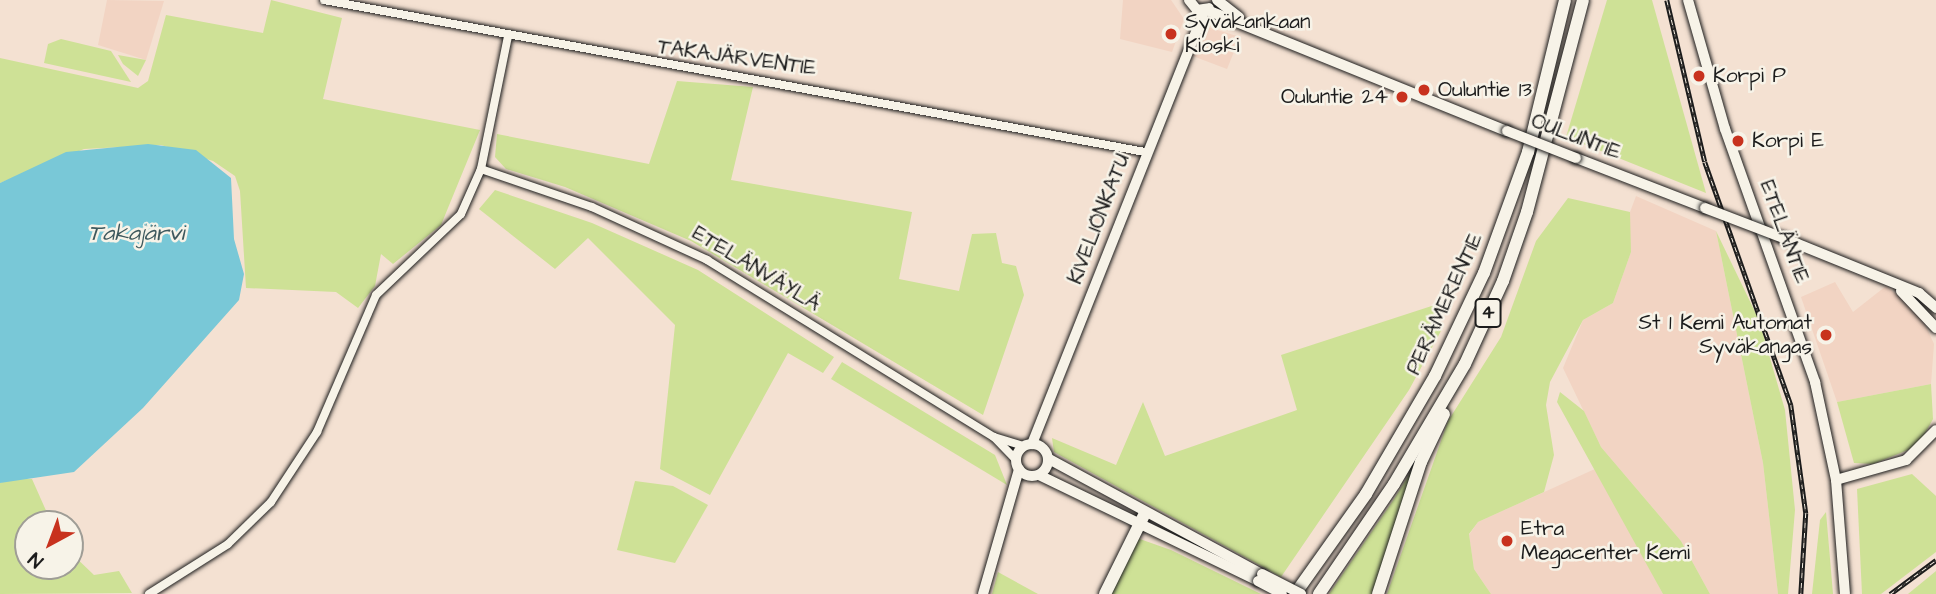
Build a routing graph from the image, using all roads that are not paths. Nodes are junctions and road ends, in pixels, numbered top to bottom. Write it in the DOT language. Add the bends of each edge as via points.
graph roads {
  1 [pos="324,0"];
  2 [pos="1565,0"];
  3 [pos="1583,0"];
  4 [pos="1688,0"];
  5 [pos="1191,4"];
  6 [pos="1211,5"];
  7 [pos="1191,33"];
  8 [pos="508,36"];
  9 [pos="1145,152"];
  10 [pos="481,169"];
  11 [pos="1882,276"];
  12 [pos="1936,307"];
  13 [pos="1936,328"];
  14 [pos="1465,364"];
  15 [pos="1044,419"];
  16 [pos="1936,430"];
  17 [pos="994,437"];
  18 [pos="1027,445"];
  19 [pos="1047,454"];
  20 [pos="1017,465"];
  21 [pos="1036,476"];
  22 [pos="1836,480"];
  23 [pos="1366,494"];
  24 [pos="1011,504"];
  25 [pos="1143,517"];
  26 [pos="1260,578"];
  27 [pos="149,594"];
  28 [pos="982,594"];
  29 [pos="1105,594"];
  30 [pos="1282,594"];
  31 [pos="1295,594"];
  32 [pos="1301,594"];
  33 [pos="1319,594"];
  34 [pos="1378,594"];
  35 [pos="1844,594"];
  1 -- 8 [label="street, TAKAJÄRVENTIE"];
  2 -- 23 [label="highway, PERÄMERENTIE / 4" via="1528,152 1484,273 1435,376"];
  3 -- 14 [label="highway, PERÄMERENTIE / 4" via="1517,247"];
  4 -- 22 [label="main road, ETELÄNTIE" via="1725,129 1815,382"];
  5 -- 6 [label="main road"];
  5 -- 7 [label="main road, KIVELIÖNKATU"];
  6 -- 7 [label="main road, KIVELIÖNKATU"];
  6 -- 11 [label="main road, OULUNTIE, bridge" via="1258,31"];
  7 -- 9 [label="main road, KIVELIÖNKATU"];
  8 -- 9 [label="street, TAKAJÄRVENTIE" via="661,66 762,76"];
  8 -- 10 [label="street"];
  9 -- 15 [label="main road, KIVELIÖNKATU"];
  10 -- 17 [label="street, ETELÄNVÄYLÄ" via="603,211 707,260"];
  10 -- 27 [label="street" via="452,227 372,302 317,432 271,502 228,544"];
  11 -- 12 [label="main road, OULUNTIE"];
  11 -- 13 [label="main road, OULUNTIE" via="1927,311"];
  14 -- 33 [label="highway, PERÄMERENTIE / 4" via="1388,495"];
  14 -- 34 [label="highway" via="1421,462"];
  15 -- 18 [label="main road, KIVELIÖNKATU"];
  15 -- 19 [label="main road, KIVELIÖNKATU"];
  16 -- 22 [label="main road" via="1906,460"];
  17 -- 18 [label="street, ETELÄNVÄYLÄ"];
  17 -- 20 [label="street, ETELÄNVÄYLÄ"];
  18 -- 19 [label="main road"];
  18 -- 20 [label="main road, KIVELIÖNKATU"];
  19 -- 21 [label="main road"];
  19 -- 25 [label="main road"];
  20 -- 21 [label="main road"];
  20 -- 24 [label="main road"];
  21 -- 24 [label="main road"];
  21 -- 25 [label="main road"];
  22 -- 35 [label="main road, ETELÄNTIE"];
  23 -- 30 [label="highway"];
  23 -- 31 [label="highway, PERÄMERENTIE / 4"];
  24 -- 28 [label="main road"];
  25 -- 26 [label="main road"];
  25 -- 29 [label="highway"];
  26 -- 30 [label="main road, bridge"];
  26 -- 32 [label="main road, bridge"];
}
